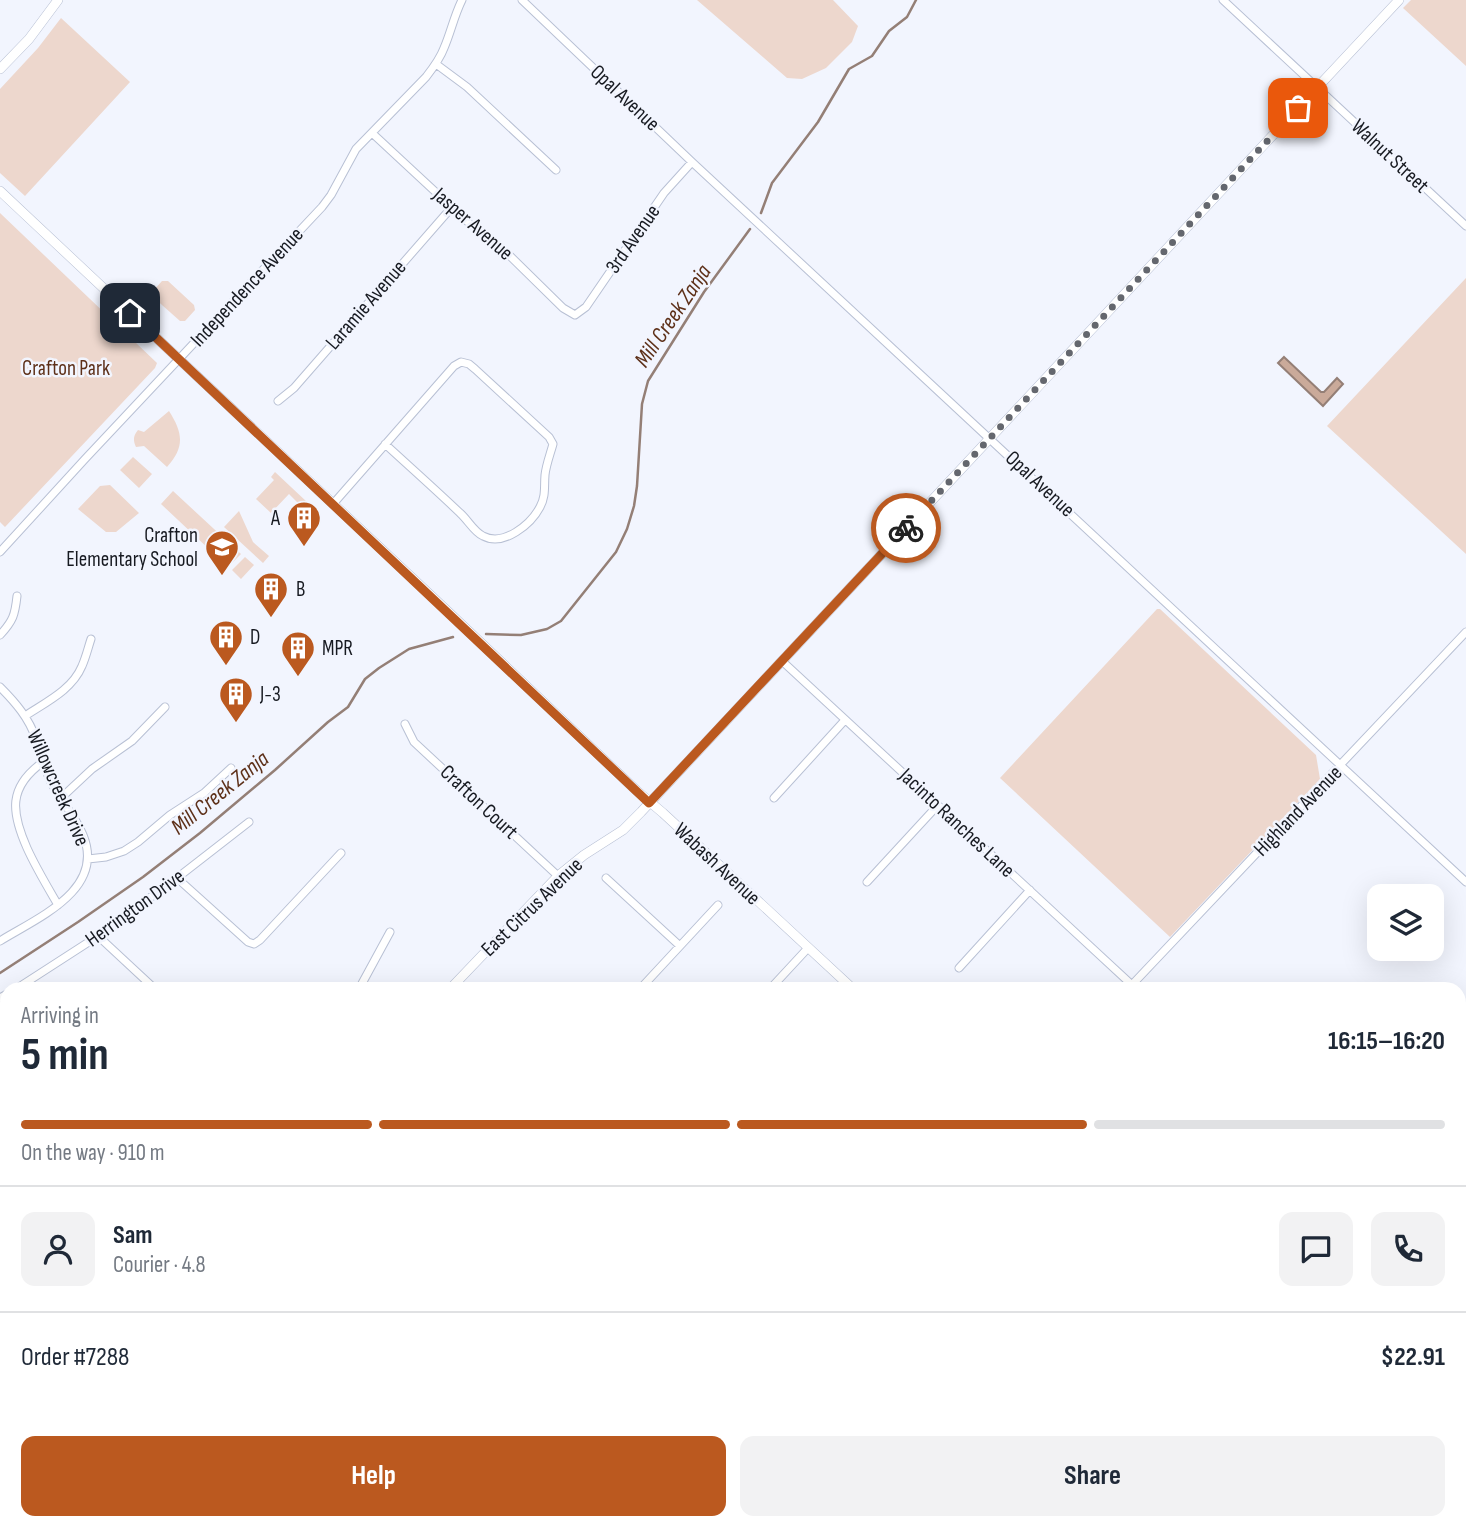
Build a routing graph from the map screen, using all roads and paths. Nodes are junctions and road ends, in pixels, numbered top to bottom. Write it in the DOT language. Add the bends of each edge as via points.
graph roads {
  1 [pos="58,0"];
  2 [pos="462,0"];
  3 [pos="522,0"];
  4 [pos="1223,0"];
  5 [pos="1399,0"];
  6 [pos="436,64"];
  7 [pos="0,69"];
  8 [pos="1317,88"];
  9 [pos="372,132"];
  10 [pos="692,162"];
  11 [pos="556,170"];
  12 [pos="0,191"];
  13 [pos="452,207"];
  14 [pos="1466,226"];
  15 [pos="575,315"];
  16 [pos="179,360"];
  17 [pos="278,401"];
  18 [pos="990,438"];
  19 [pos="385,444"];
  20 [pos="333,504"];
  21 [pos="0,552"];
  22 [pos="17,596"];
  23 [pos="1466,632"];
  24 [pos="0,635"];
  25 [pos="91,639"];
  26 [pos="782,661"];
  27 [pos="0,687"];
  28 [pos="165,707"];
  29 [pos="25,716"];
  30 [pos="845,720"];
  31 [pos="405,724"];
  32 [pos="43,762"];
  33 [pos="1341,766"];
  34 [pos="231,768"];
  35 [pos="61,798"];
  36 [pos="774,798"];
  37 [pos="649,803"];
  38 [pos="938,805"];
  39 [pos="249,822"];
  40 [pos="341,853"];
  41 [pos="88,859"];
  42 [pos="558,876"];
  43 [pos="177,878"];
  44 [pos="606,878"];
  45 [pos="867,882"];
  46 [pos="1466,882"];
  47 [pos="1030,890"];
  48 [pos="58,905"];
  49 [pos="718,905"];
  50 [pos="390,932"];
  51 [pos="98,936"];
  52 [pos="0,941"];
  53 [pos="680,946"];
  54 [pos="808,948"];
  55 [pos="959,968"];
  56 [pos="27,982"];
  57 [pos="147,982"];
  58 [pos="363,982"];
  59 [pos="457,982"];
  60 [pos="647,982"];
  61 [pos="776,982"];
  62 [pos="845,982"];
  63 [pos="1125,982"];
  64 [pos="1135,982"];
  1 -- 7 [label="street"];
  2 -- 6 [label="street, Independence Avenue"];
  3 -- 10 [label="street, Opal Avenue"];
  4 -- 8 [label="street, Walnut Street"];
  5 -- 8 [label="street, East Citrus Avenue"];
  6 -- 9 [label="street, Independence Avenue"];
  6 -- 11 [label="street"];
  8 -- 14 [label="street, Walnut Street"];
  8 -- 18 [label="street, East Citrus Avenue"];
  9 -- 13 [label="street, Jasper Avenue"];
  9 -- 16 [label="street, Independence Avenue" via="350,158 321,207"];
  10 -- 15 [label="street, 3rd Avenue" via="664,193 586,307"];
  10 -- 18 [label="street, Opal Avenue"];
  12 -- 16 [label="street, Wabash Avenue"];
  13 -- 15 [label="street, Jasper Avenue"];
  13 -- 17 [label="street, Laramie Avenue"];
  16 -- 20 [label="street, Wabash Avenue"];
  16 -- 21 [label="street, Independence Avenue"];
  18 -- 26 [label="street, East Citrus Avenue"];
  18 -- 33 [label="street, Opal Avenue"];
  19 -- 19 [label="street" via="454,366 470,364 549,437 552,444 541,505 529,524 506,537 482,536"];
  19 -- 20 [label="street"];
  20 -- 37 [label="street, Wabash Avenue"];
  22 -- 24 [label="street" via="15,614"];
  23 -- 33 [label="street, Highland Avenue"];
  25 -- 29 [label="street" via="75,678"];
  26 -- 30 [label="street, Jacinto Ranches Lane"];
  26 -- 37 [label="street, East Citrus Avenue"];
  27 -- 29 [label="street, Willowcreek Drive"];
  28 -- 35 [label="street" via="132,741"];
  29 -- 32 [label="street, Willowcreek Drive"];
  30 -- 36 [label="street"];
  30 -- 38 [label="street, Jacinto Ranches Lane"];
  31 -- 42 [label="street, Crafton Court" via="414,742"];
  32 -- 35 [label="street, Willowcreek Drive"];
  32 -- 48 [label="street" via="25,779 15,813 17,826"];
  33 -- 46 [label="street, Opal Avenue"];
  33 -- 64 [label="street, Highland Avenue"];
  34 -- 41 [label="street" via="124,851"];
  35 -- 41 [label="street, Willowcreek Drive" via="83,833"];
  37 -- 42 [label="street, East Citrus Avenue" via="623,830"];
  37 -- 54 [label="street, Wabash Avenue"];
  38 -- 45 [label="street"];
  38 -- 47 [label="street, Jacinto Ranches Lane"];
  39 -- 43 [label="street, Herrington Drive"];
  40 -- 43 [label="street" via="254,944"];
  41 -- 48 [label="street, Willowcreek Drive" via="78,886"];
  42 -- 59 [label="street, East Citrus Avenue"];
  43 -- 51 [label="street, Herrington Drive"];
  44 -- 53 [label="street"];
  47 -- 55 [label="street"];
  47 -- 63 [label="street, Jacinto Ranches Lane"];
  48 -- 52 [label="street, Willowcreek Drive"];
  49 -- 53 [label="street"];
  50 -- 58 [label="street"];
  51 -- 56 [label="street, Herrington Drive"];
  51 -- 57 [label="street"];
  53 -- 60 [label="street"];
  54 -- 61 [label="street"];
  54 -- 62 [label="street, Wabash Avenue"];
}
